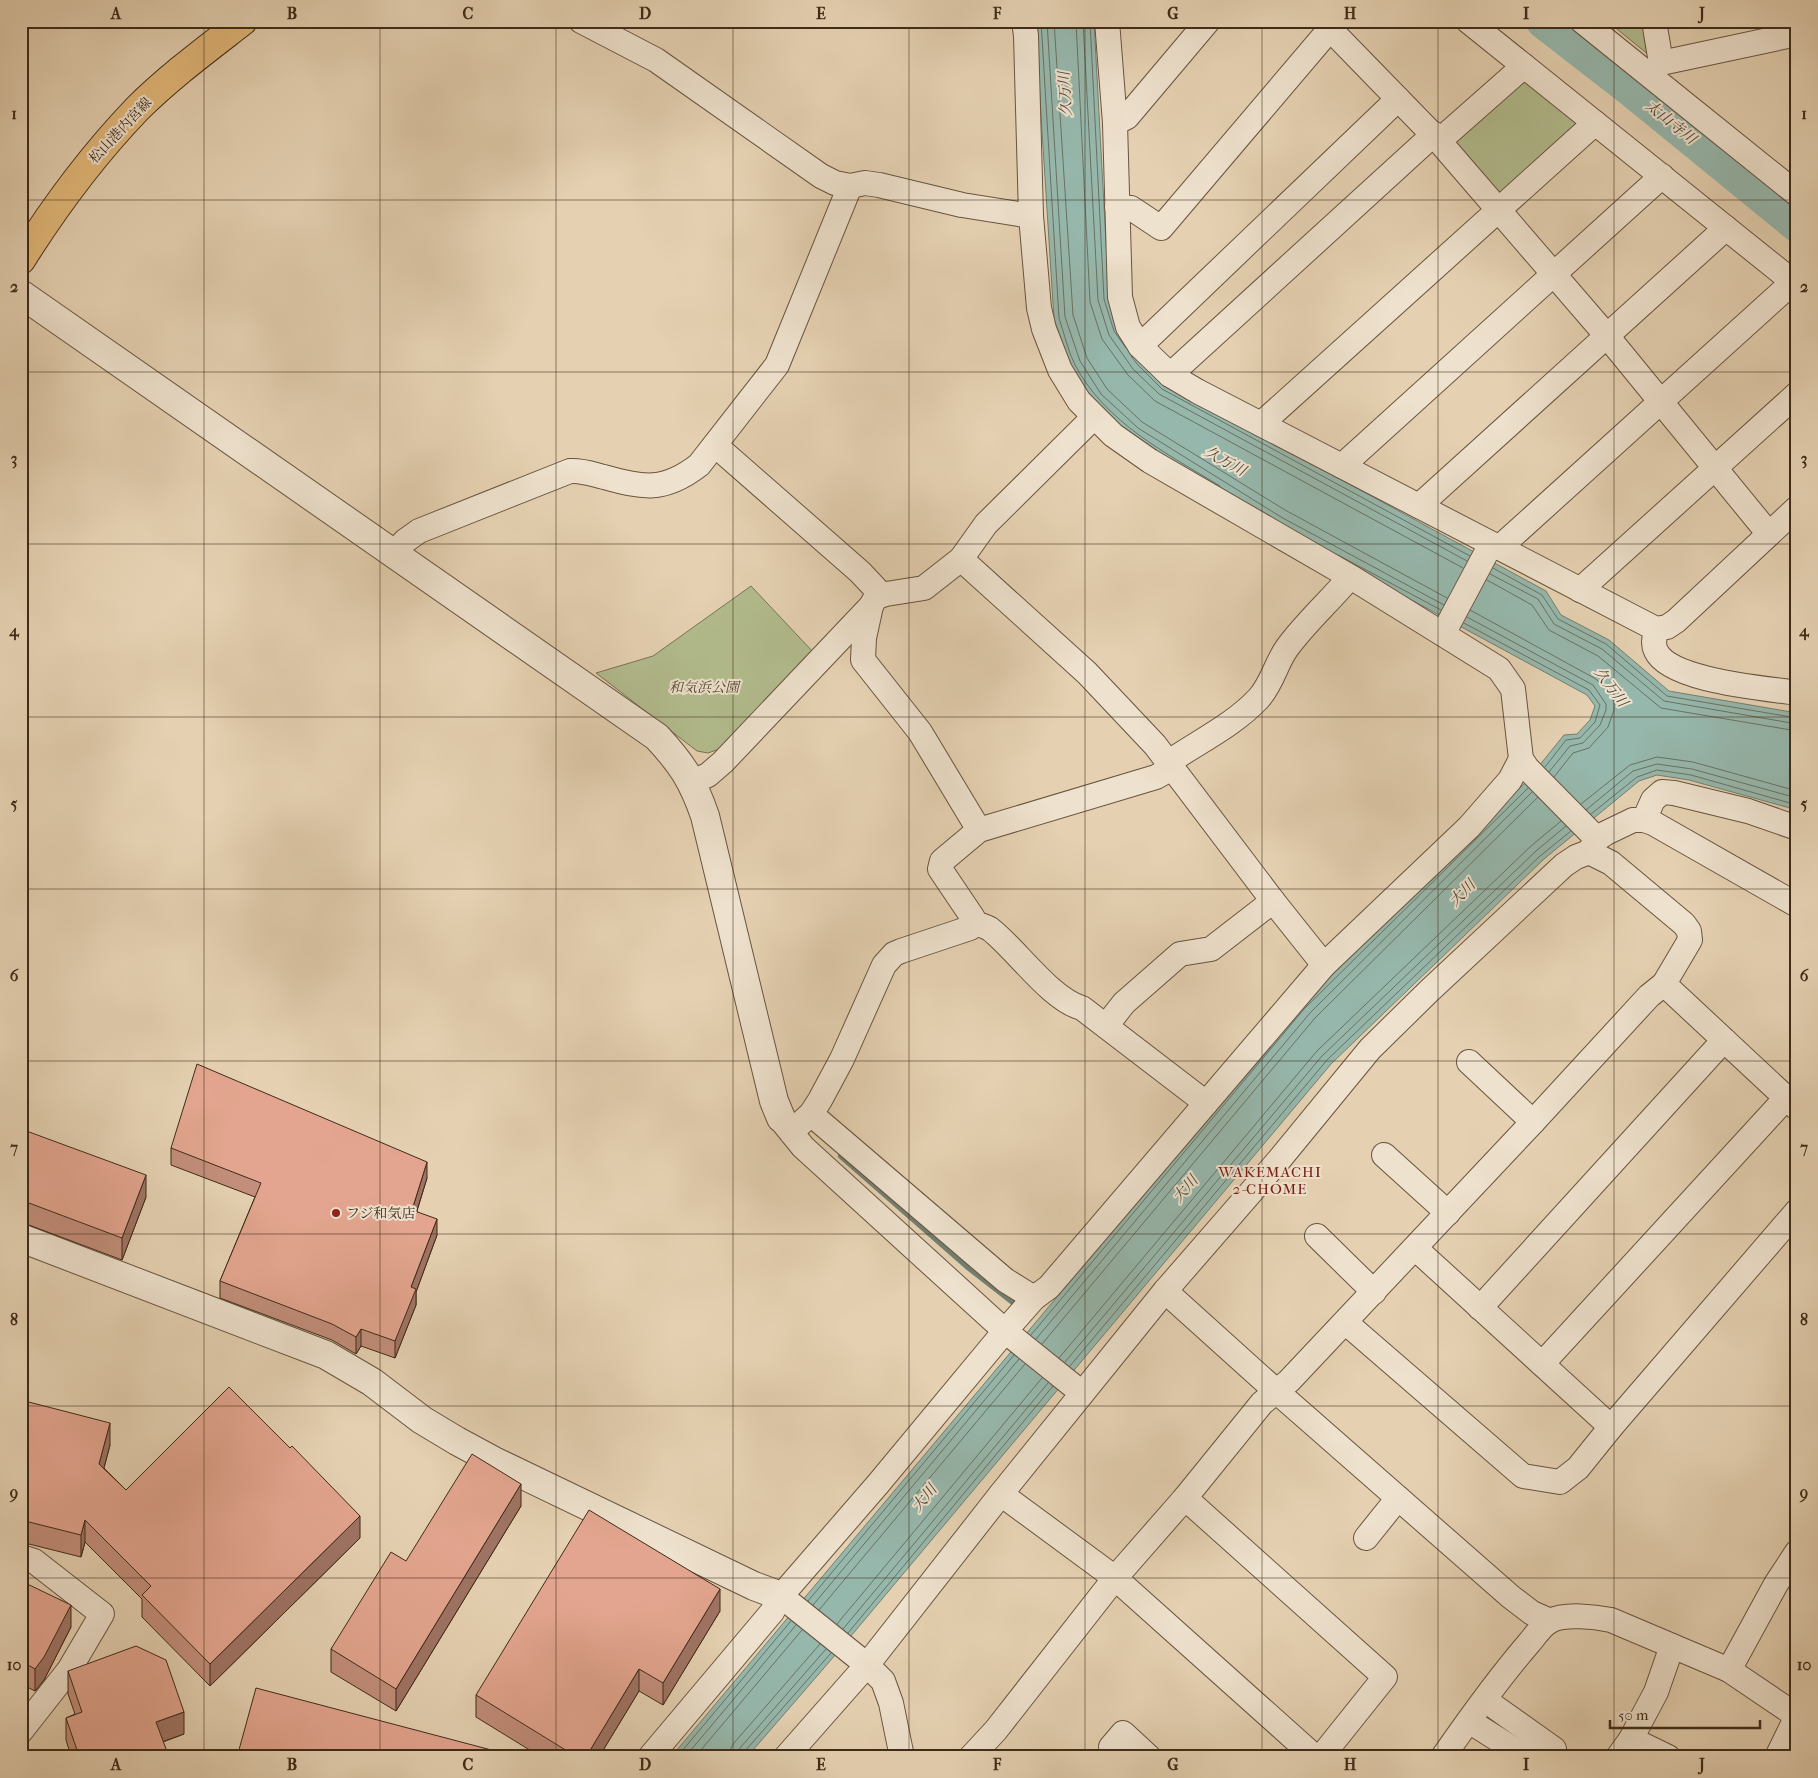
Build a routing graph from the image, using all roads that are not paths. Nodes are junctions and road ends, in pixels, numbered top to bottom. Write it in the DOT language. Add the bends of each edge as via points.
graph roads {
  1 [pos="243,21"];
  2 [pos="580,21"];
  3 [pos="1024,21"];
  4 [pos="1107,21"];
  5 [pos="1208,21"];
  6 [pos="1468,21"];
  7 [pos="1582,21"];
  8 [pos="1654,21"];
  9 [pos="1327,25"];
  10 [pos="1797,34"];
  11 [pos="1524,66"];
  12 [pos="1656,69"];
  13 [pos="1398,99"];
  14 [pos="1115,123"];
  15 [pos="1595,123"];
  16 [pos="1436,137"];
  17 [pos="1662,176"];
  18 [pos="1791,184"];
  19 [pos="850,186"];
  20 [pos="1117,207"];
  21 [pos="1499,210"];
  22 [pos="1031,216"];
  23 [pos="1726,228"];
  24 [pos="21,260"];
  25 [pos="1554,274"];
  26 [pos="1795,283"];
  27 [pos="21,294"];
  28 [pos="1607,336"];
  29 [pos="1140,346"];
  30 [pos="1170,375"];
  31 [pos="1797,394"];
  32 [pos="1661,401"];
  33 [pos="1094,417"];
  34 [pos="1261,424"];
  35 [pos="715,445"];
  36 [pos="1342,466"];
  37 [pos="1716,467"];
  38 [pos="1419,506"];
  39 [pos="1797,508"];
  40 [pos="1769,534"];
  41 [pos="1492,549"];
  42 [pos="394,553"];
  43 [pos="961,559"];
  44 [pos="1350,577"];
  45 [pos="1580,590"];
  46 [pos="874,602"];
  47 [pos="1446,629"];
  48 [pos="1656,629"];
  49 [pos="830,649"];
  50 [pos="863,660"];
  51 [pos="1797,693"];
  52 [pos="1524,763"];
  53 [pos="1170,765"];
  54 [pos="692,782"];
  55 [pos="1644,820"];
  56 [pos="1797,828"];
  57 [pos="979,830"];
  58 [pos="1592,841"];
  59 [pos="1273,902"];
  60 [pos="1797,905"];
  61 [pos="972,922"];
  62 [pos="1324,965"];
  63 [pos="1664,984"];
  64 [pos="1106,1026"];
  65 [pos="1724,1040"];
  66 [pos="1469,1062"];
  67 [pos="1206,1103"];
  68 [pos="1791,1103"];
  69 [pos="811,1114"];
  70 [pos="1533,1122"];
  71 [pos="786,1125"];
  72 [pos="1384,1155"];
  73 [pos="1797,1210"];
  74 [pos="1448,1213"];
  75 [pos="1317,1236"];
  76 [pos="21,1238"];
  77 [pos="1415,1248"];
  78 [pos="1165,1291"];
  79 [pos="1374,1292"];
  80 [pos="1032,1300"];
  81 [pos="1480,1308"];
  82 [pos="1345,1322"];
  83 [pos="1010,1329"];
  84 [pos="1542,1364"];
  85 [pos="1080,1390"];
  86 [pos="1276,1392"];
  87 [pos="1611,1427"];
  88 [pos="1001,1494"];
  89 [pos="1185,1498"];
  90 [pos="1398,1498"];
  91 [pos="1366,1538"];
  92 [pos="1797,1552"];
  93 [pos="21,1557"];
  94 [pos="1115,1578"];
  95 [pos="784,1599"];
  96 [pos="1550,1620"];
  97 [pos="1672,1646"];
  98 [pos="862,1661"];
  99 [pos="1730,1670"];
  100 [pos="1485,1700"];
  101 [pos="1797,1716"];
  102 [pos="1469,1721"];
  103 [pos="21,1731"];
  104 [pos="1111,1748"];
  105 [pos="1624,1748"];
  106 [pos="1554,1749"];
  107 [pos="1453,1754"];
  108 [pos="650,1757"];
  109 [pos="786,1757"];
  110 [pos="902,1757"];
  111 [pos="971,1757"];
  112 [pos="1149,1757"];
  113 [pos="1316,1757"];
  114 [pos="1321,1757"];
  115 [pos="1526,1757"];
  116 [pos="1668,1757"];
  117 [pos="1777,1757"];
  1 -- 24 [label="main road, 松山港内宮線" via="138,108 90,161"];
  2 -- 19 [label="street" via="656,60 821,176"];
  3 -- 22 [label="street"];
  4 -- 14 [label="street"];
  5 -- 14 [label="street" via="1127,117"];
  6 -- 11 [label="street"];
  7 -- 12 [label="street"];
  8 -- 12 [label="street"];
  9 -- 13 [label="street"];
  9 -- 20 [label="street" via="1160,228 1131,208"];
  10 -- 12 [label="street"];
  11 -- 15 [label="street"];
  11 -- 16 [label="street"];
  12 -- 18 [label="street"];
  13 -- 16 [label="street"];
  13 -- 29 [label="street"];
  14 -- 20 [label="street"];
  15 -- 17 [label="street"];
  15 -- 21 [label="street"];
  16 -- 21 [label="street"];
  16 -- 30 [label="street"];
  17 -- 23 [label="street"];
  17 -- 25 [label="street"];
  19 -- 22 [label="street" via="879,185 962,205"];
  19 -- 35 [label="street" via="777,365"];
  20 -- 29 [label="street" via="1120,297 1128,327"];
  21 -- 25 [label="street"];
  21 -- 34 [label="street"];
  22 -- 33 [label="street" via="1039,308 1044,329 1060,370"];
  23 -- 26 [label="street"];
  23 -- 28 [label="street"];
  25 -- 28 [label="street"];
  25 -- 36 [label="street"];
  26 -- 32 [label="street"];
  27 -- 42 [label="street"];
  28 -- 32 [label="street"];
  28 -- 38 [label="street"];
  29 -- 30 [label="street"];
  30 -- 34 [label="street"];
  31 -- 37 [label="street"];
  32 -- 37 [label="street"];
  32 -- 41 [label="street"];
  33 -- 43 [label="street" via="986,524"];
  33 -- 44 [label="street" via="1150,461"];
  34 -- 36 [label="street"];
  35 -- 42 [label="street" via="699,465 673,482 644,486 579,470 570,471 419,531"];
  35 -- 46 [label="street" via="871,582 876,589"];
  36 -- 38 [label="street"];
  37 -- 40 [label="street"];
  37 -- 45 [label="street"];
  38 -- 41 [label="street"];
  39 -- 40 [label="street"];
  40 -- 48 [label="street" via="1676,621"];
  41 -- 45 [label="street"];
  41 -- 47 [label="street"];
  42 -- 54 [label="street" via="657,737 680,762"];
  43 -- 46 [label="street" via="924,588 886,594"];
  43 -- 53 [label="street" via="1086,673"];
  44 -- 47 [label="street"];
  44 -- 53 [label="street" via="1285,650 1274,676 1259,697 1242,714"];
  45 -- 48 [label="street"];
  46 -- 49 [label="street"];
  46 -- 50 [label="street" via="864,638"];
  47 -- 52 [label="street" via="1499,669 1513,689"];
  48 -- 51 [label="street" via="1653,643 1656,652 1663,660 1689,674"];
  49 -- 50 [label="street" via="854,653"];
  49 -- 54 [label="street" via="723,762 708,775"];
  50 -- 57 [label="street" via="920,732"];
  52 -- 58 [label="street"];
  52 -- 62 [label="street" via="1469,827"];
  53 -- 57 [label="street" via="1156,777"];
  53 -- 59 [label="street"];
  54 -- 71 [label="street" via="705,816 774,1101"];
  55 -- 56 [label="street" via="1653,800 1662,792 1668,792 1748,811"];
  55 -- 58 [label="street" via="1633,820"];
  55 -- 60 [label="street"];
  57 -- 61 [label="street" via="942,861 940,869 973,918"];
  58 -- 63 [label="street" via="1611,863 1689,931 1690,940"];
  58 -- 78 [label="street" via="1544,882 1370,1049"];
  59 -- 62 [label="street"];
  59 -- 64 [label="street" via="1211,949 1180,954 1124,1003"];
  61 -- 64 [label="street" via="989,928 1056,993"];
  61 -- 69 [label="street" via="970,928 901,950 884,965 842,1059"];
  62 -- 67 [label="street"];
  63 -- 65 [label="street"];
  63 -- 70 [label="street" via="1649,996"];
  64 -- 67 [label="street"];
  65 -- 68 [label="street"];
  65 -- 81 [label="street"];
  66 -- 70 [label="street"];
  67 -- 80 [label="street" via="1049,1288"];
  68 -- 84 [label="street"];
  69 -- 71 [label="street"];
  69 -- 80 [label="street" via="1004,1280"];
  70 -- 74 [label="street"];
  71 -- 83 [label="street" via="803,1147"];
  72 -- 74 [label="street"];
  73 -- 87 [label="street"];
  74 -- 77 [label="street"];
  75 -- 79 [label="street"];
  76 -- 95 [label="street" via="326,1355 372,1382 422,1420 494,1461"];
  77 -- 79 [label="street"];
  77 -- 81 [label="street"];
  78 -- 85 [label="street"];
  78 -- 86 [label="street"];
  79 -- 82 [label="street"];
  80 -- 83 [label="street"];
  81 -- 84 [label="street"];
  82 -- 86 [label="street"];
  82 -- 87 [label="street" via="1523,1476 1560,1482 1578,1468"];
  83 -- 85 [label="street"];
  83 -- 95 [label="street"];
  84 -- 87 [label="street"];
  85 -- 88 [label="street"];
  86 -- 89 [label="street" via="1262,1403"];
  86 -- 90 [label="street"];
  88 -- 94 [label="street"];
  88 -- 98 [label="street"];
  89 -- 94 [label="street"];
  89 -- 114 [label="street" via="1385,1677"];
  90 -- 91 [label="street"];
  90 -- 96 [label="street" via="1532,1614"];
  92 -- 99 [label="street"];
  93 -- 103 [label="street" via="34,1561 102,1614 69,1670"];
  94 -- 111 [label="street" via="996,1730"];
  94 -- 113 [label="street"];
  95 -- 98 [label="street"];
  95 -- 108 [label="street"];
  96 -- 97 [label="street" via="1591,1616 1611,1620"];
  96 -- 100 [label="street" via="1510,1665"];
  97 -- 99 [label="street"];
  97 -- 105 [label="street" via="1656,1692"];
  98 -- 109 [label="street"];
  98 -- 110 [label="street" via="883,1681"];
  99 -- 101 [label="street"];
  100 -- 102 [label="street"];
  100 -- 106 [label="street"];
  101 -- 117 [label="street"];
  102 -- 107 [label="street"];
  102 -- 115 [label="street"];
  104 -- 112 [label="street" via="1123,1733"];
  105 -- 116 [label="street"];
}
